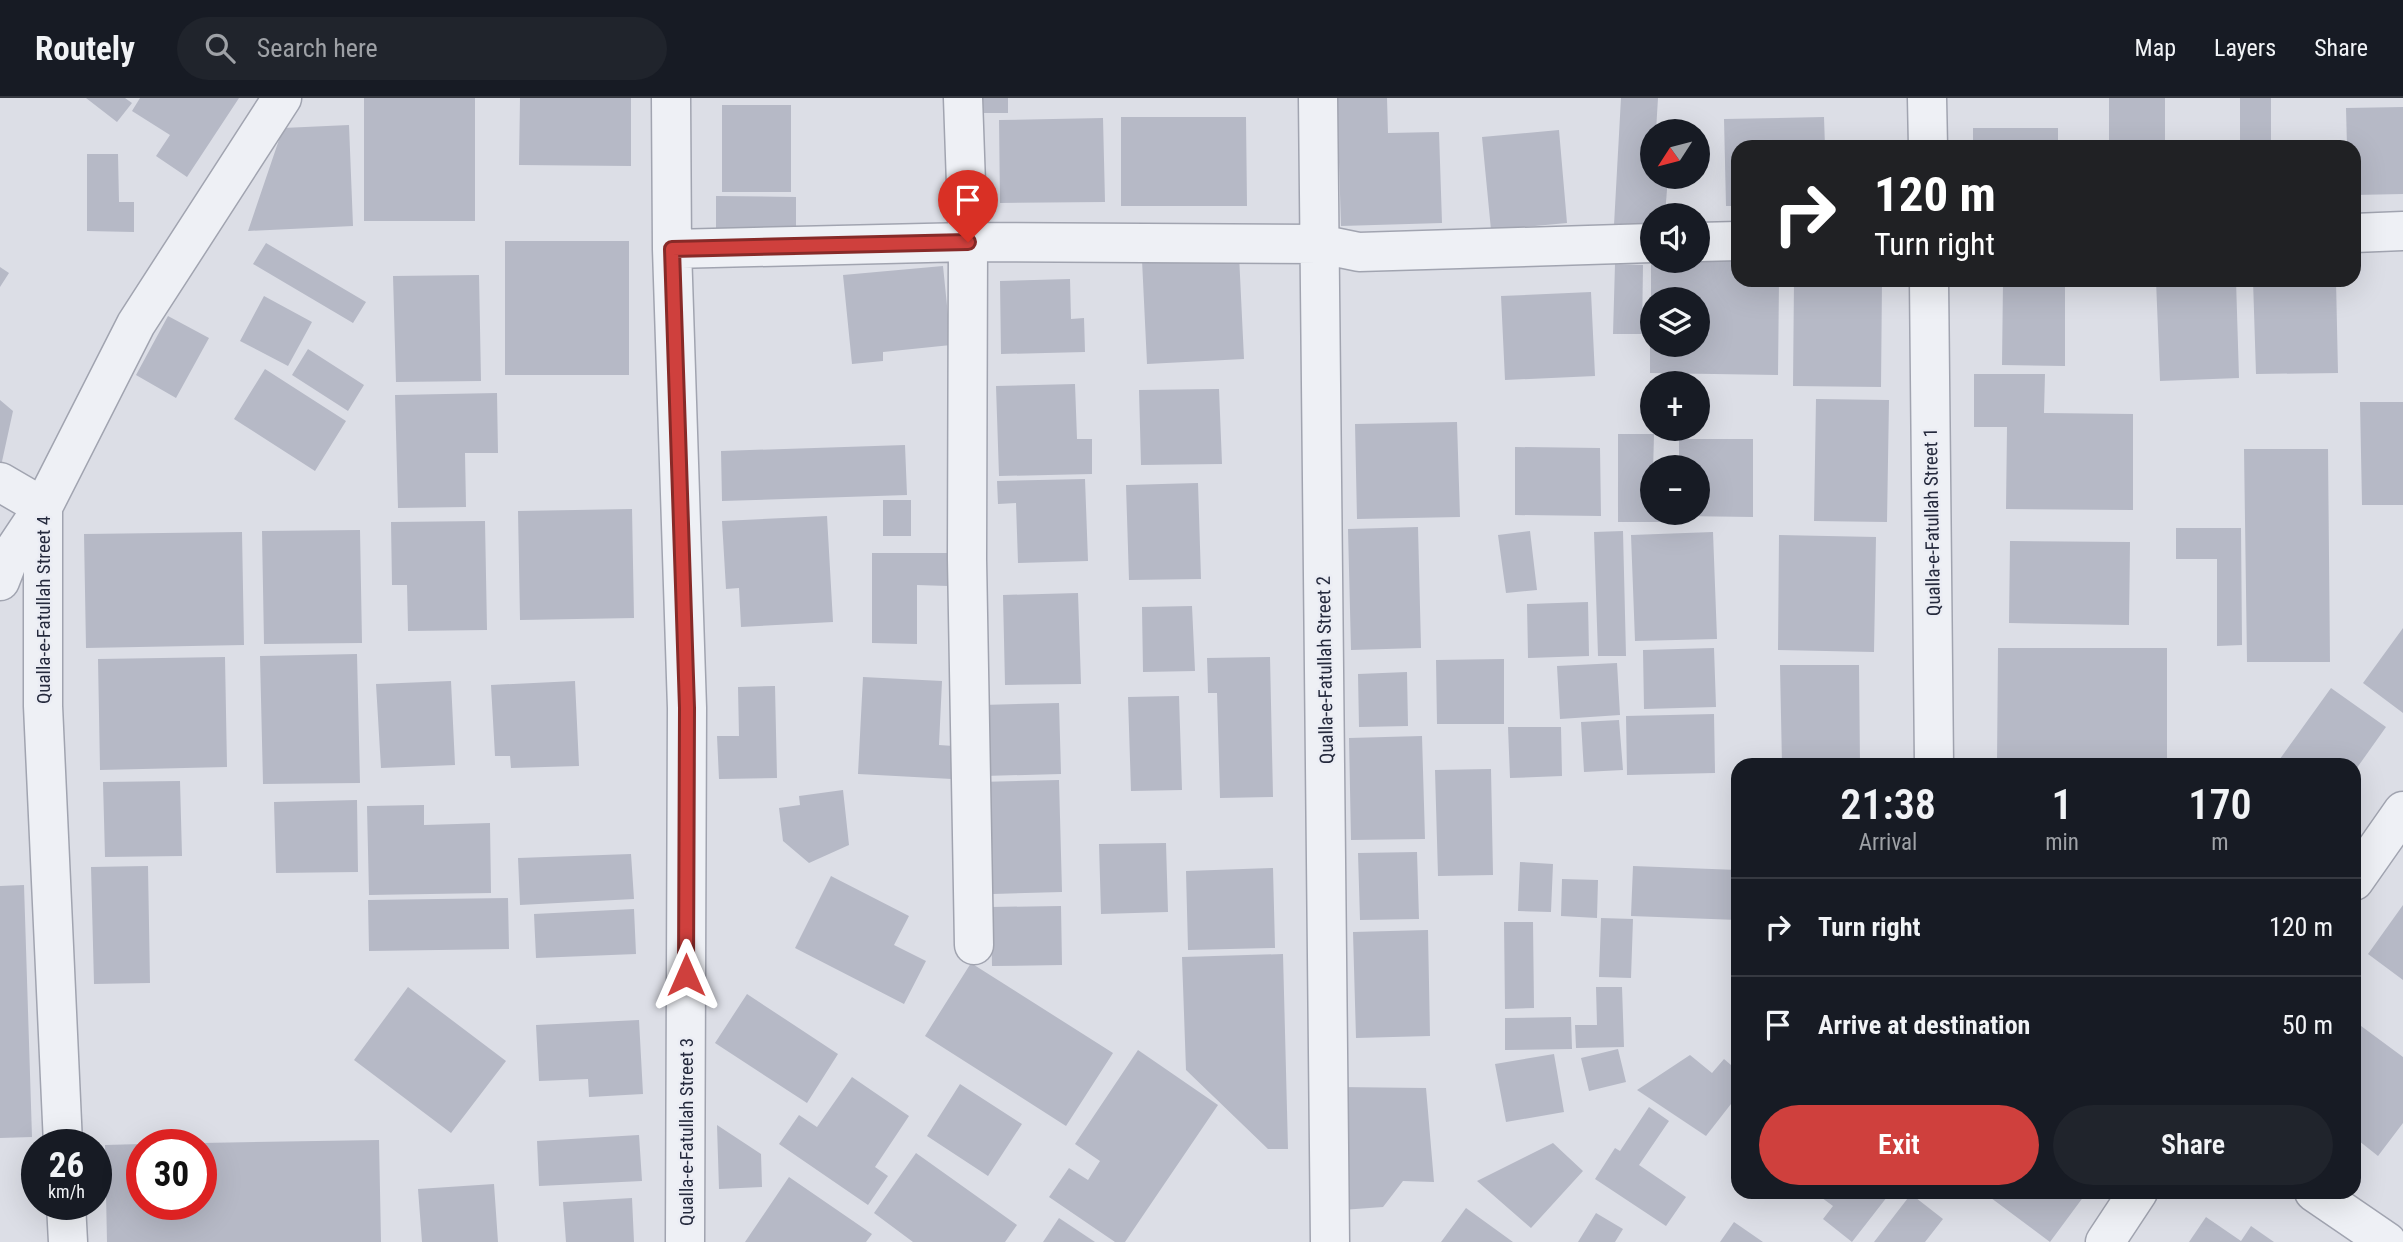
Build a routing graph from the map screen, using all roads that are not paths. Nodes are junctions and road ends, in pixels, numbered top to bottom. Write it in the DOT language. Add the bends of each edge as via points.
graph roads {
  1 [pos="282,98"];
  2 [pos="671,98"];
  3 [pos="963,98"];
  4 [pos="1318,98"];
  5 [pos="1927,98"];
  6 [pos="1928,140"];
  7 [pos="2403,231"];
  8 [pos="2361,233"];
  9 [pos="1731,241"];
  10 [pos="968,242"];
  11 [pos="1710,242"];
  12 [pos="1640,243"];
  13 [pos="1321,244"];
  14 [pos="672,249"];
  15 [pos="1929,287"];
  16 [pos="0,482"];
  17 [pos="43,507"];
  18 [pos="0,581"];
  19 [pos="1934,758"];
  20 [pos="2403,811"];
  21 [pos="2361,871"];
  22 [pos="974,945"];
  23 [pos="62,1129"];
  24 [pos="2133,1199"];
  25 [pos="2324,1199"];
  26 [pos="67,1220"];
  27 [pos="68,1242"];
  28 [pos="685,1242"];
  29 [pos="1330,1242"];
  30 [pos="2105,1242"];
  31 [pos="2387,1242"];
  1 -- 17 [label="street, Qualla-e-Fatullah Street 4" via="136,324"];
  2 -- 14 [label="street, Qualla-e-Fatullah Street 3"];
  3 -- 10 [label="street"];
  4 -- 13 [label="street, Qualla-e-Fatullah Street 2"];
  5 -- 6 [label="street"];
  7 -- 8 [label="street"];
  9 -- 11 [label="street"];
  10 -- 13 [label="street"];
  10 -- 14 [label="street"];
  10 -- 22 [label="street" via="967,559"];
  12 -- 13 [label="street" via="1359,252"];
  13 -- 29 [label="street, Qualla-e-Fatullah Street 2"];
  14 -- 28 [label="street, Qualla-e-Fatullah Street 3" via="687,708"];
  15 -- 19 [label="street, Qualla-e-Fatullah Street 1"];
  16 -- 17 [label="street"];
  17 -- 18 [label="street" via="9,558"];
  17 -- 23 [label="street, Qualla-e-Fatullah Street 4" via="43,706"];
  20 -- 21 [label="street"];
  24 -- 30 [label="street"];
  25 -- 31 [label="street"];
  26 -- 27 [label="street"];
}
